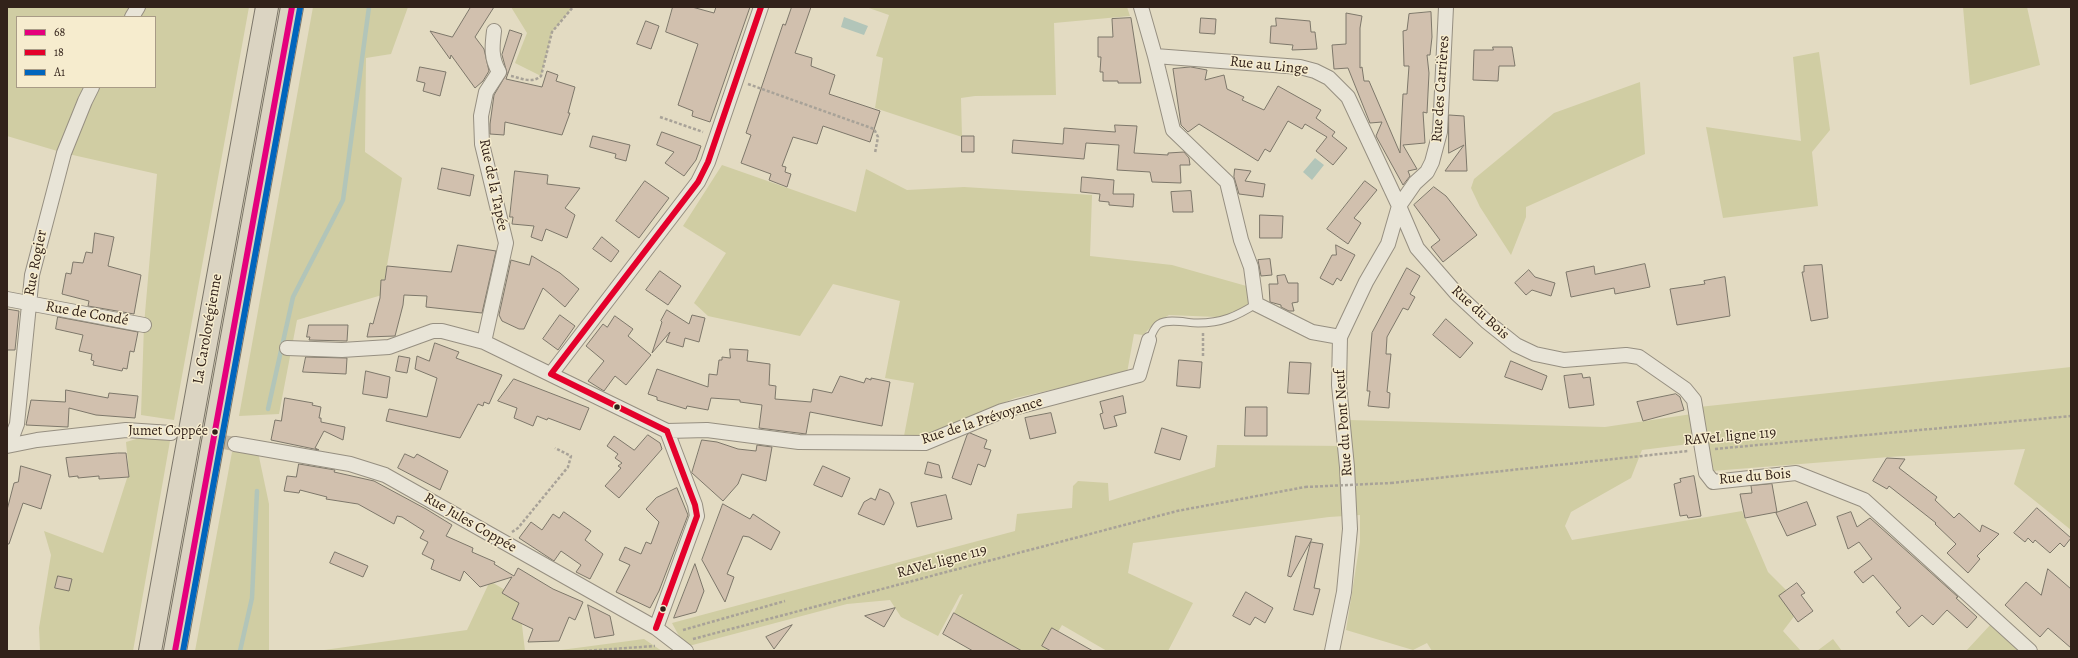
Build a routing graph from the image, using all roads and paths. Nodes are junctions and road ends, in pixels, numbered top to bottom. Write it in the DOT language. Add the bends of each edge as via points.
graph roads {
  1 [pos="138,7"];
  2 [pos="267,7"];
  3 [pos="292,7"];
  4 [pos="573,7"];
  5 [pos="761,7"];
  6 [pos="1141,7"];
  7 [pos="1446,7"];
  8 [pos="133,16"];
  9 [pos="494,31"];
  10 [pos="1155,56"];
  11 [pos="499,72"];
  12 [pos="736,79"];
  13 [pos="92,88"];
  14 [pos="660,117"];
  15 [pos="717,136"];
  16 [pos="875,152"];
  17 [pos="1399,206"];
  18 [pos="7,299"];
  19 [pos="28,304"];
  20 [pos="1256,304"];
  21 [pos="1203,322"];
  22 [pos="144,325"];
  23 [pos="1340,337"];
  24 [pos="1149,340"];
  25 [pos="484,342"];
  26 [pos="287,348"];
  27 [pos="1203,356"];
  28 [pos="551,374"];
  29 [pos="2071,416"];
  30 [pos="667,431"];
  31 [pos="171,433"];
  32 [pos="236,444"];
  33 [pos="8,446"];
  34 [pos="555,448"];
  35 [pos="1703,450"];
  36 [pos="500,541"];
  37 [pos="785,601"];
  38 [pos="656,628"];
  39 [pos="677,644"];
  40 [pos="150,651"];
  41 [pos="176,651"];
  42 [pos="584,651"];
  43 [pos="1332,651"];
  44 [pos="2030,651"];
  1 -- 8 [label="street"];
  2 -- 40 [label="highway, La Carolorégienne"];
  3 -- 41 [label="highway, La Carolorégienne"];
  4 -- 11 [label="path" via="552,32 541,76 530,81"];
  5 -- 12 [label="street"];
  6 -- 10 [label="street"];
  7 -- 17 [label="street, Rue des Carrières" via="1437,150 1427,172 1415,183"];
  9 -- 11 [label="street" via="492,49 494,63"];
  10 -- 17 [label="street, Rue au Linge" via="1300,66 1330,78 1348,97"];
  10 -- 20 [label="street" via="1173,130 1227,182 1241,240 1251,267"];
  11 -- 25 [label="street, Rue de la Tapée" via="486,92 481,116 482,144 506,243"];
  12 -- 15 [label="street"];
  12 -- 16 [label="path" via="874,129 878,137"];
  13 -- 19 [label="street, Rue Rogier" via="64,153 41,233"];
  14 -- 15 [label="path"];
  15 -- 28 [label="street" via="708,162 694,187"];
  17 -- 23 [label="street, Rue du Pont Neuf" via="1388,244 1366,282"];
  17 -- 35 [label="street, Rue du Bois" via="1417,248 1457,294 1516,345 1535,354 1564,360 1626,355 1639,357 1685,389 1694,400"];
  18 -- 19 [label="street, Rue de Condé"];
  19 -- 22 [label="street, Rue de Condé"];
  19 -- 33 [label="street, Rue Rogier" via="17,424"];
  20 -- 21 [label="lane" via="1234,317"];
  20 -- 23 [label="street" via="1312,332"];
  21 -- 24 [label="lane" via="1175,321 1160,324"];
  21 -- 27 [label="path"];
  23 -- 43 [label="street, Rue du Pont Neuf" via="1339,385 1350,529 1344,592"];
  24 -- 30 [label="street, Rue de la Prévoyance" via="1139,375 1002,411 925,442 799,442 707,430"];
  25 -- 26 [label="street" via="433,331 389,347 342,350"];
  25 -- 28 [label="street"];
  28 -- 30 [label="street"];
  29 -- 35 [label="path, RAVeL ligne 119"];
  30 -- 38 [label="street" via="697,516"];
  31 -- 33 [label="street" via="126,430"];
  32 -- 36 [label="street, Rue Jules Coppée" via="368,468 404,485"];
  34 -- 36 [label="path" via="571,456 568,467 518,528"];
  35 -- 39 [label="path, RAVeL ligne 119, bridge" via="1391,483 1305,487 1177,511"];
  35 -- 44 [label="street, Rue du Bois" via="1706,473 1713,482 1796,473 1864,500"];
  36 -- 38 [label="street, Rue Jules Coppée"];
  37 -- 39 [label="path" via="677,632"];
  38 -- 39 [label="street, Rue Jules Coppée"];
  39 -- 42 [label="path, RAVeL ligne 119"];
}
